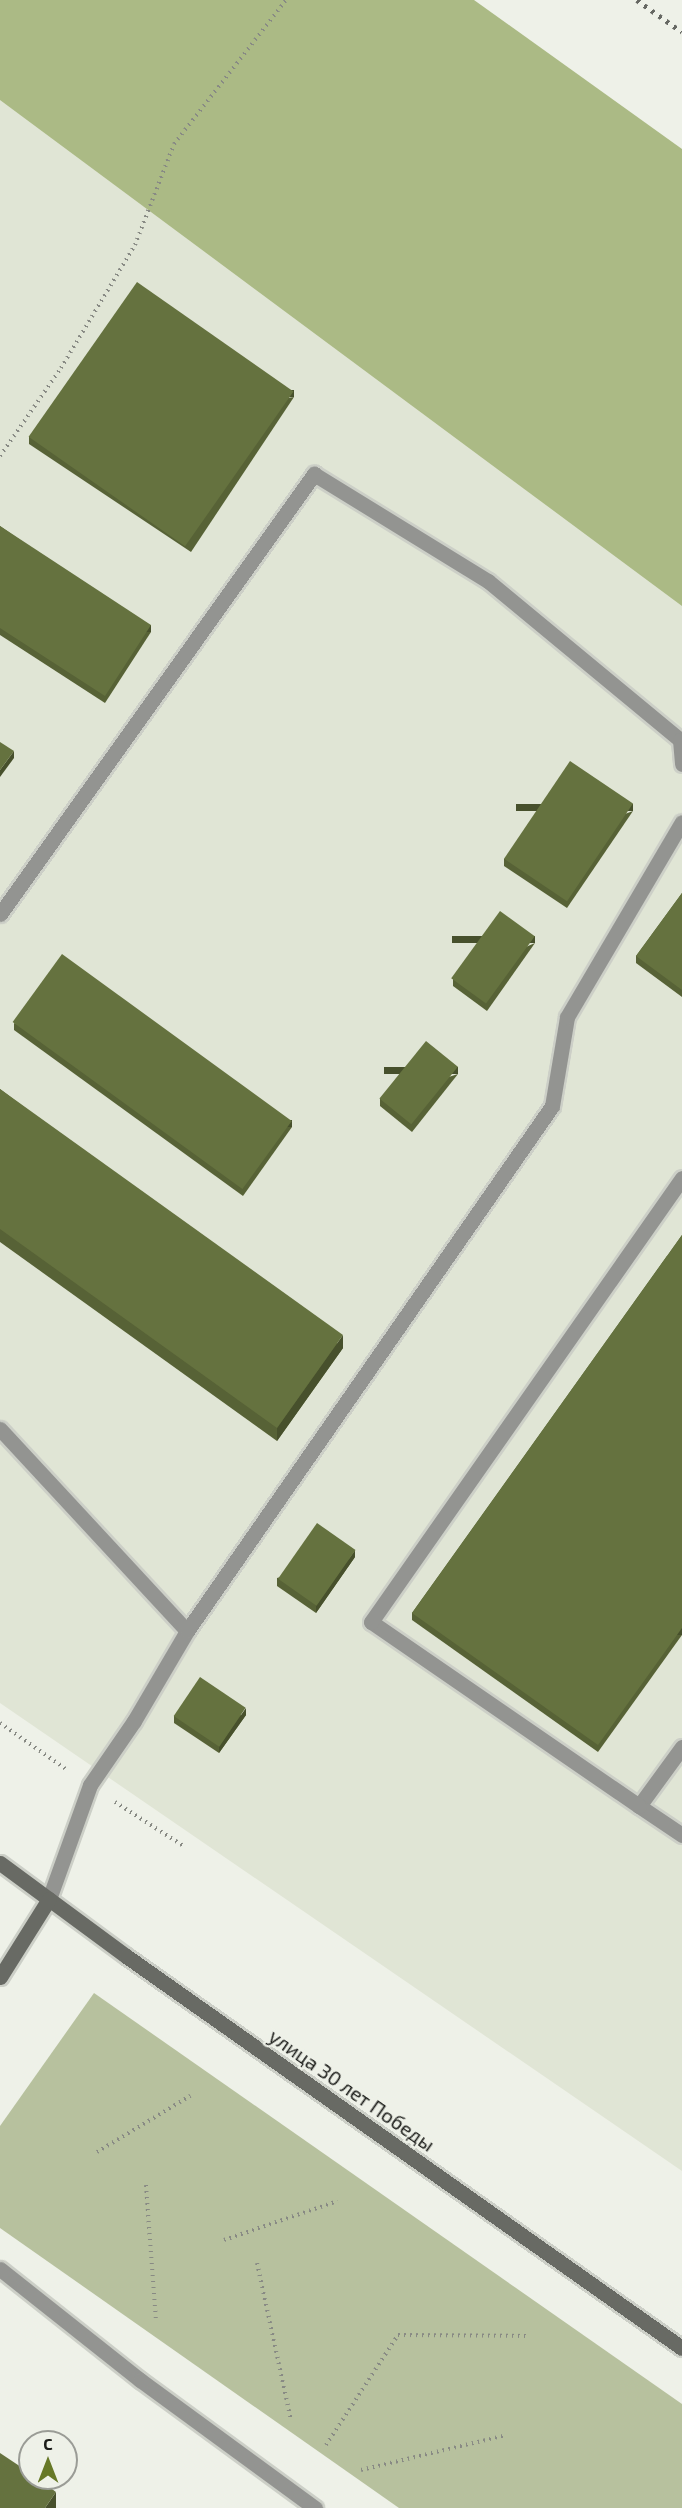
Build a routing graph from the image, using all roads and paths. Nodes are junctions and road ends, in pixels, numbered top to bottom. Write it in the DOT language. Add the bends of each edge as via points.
graph roads {
  1 [pos="286,0"];
  2 [pos="0,456"];
  3 [pos="682,764"];
  4 [pos="682,822"];
  5 [pos="0,914"];
  6 [pos="682,1178"];
  7 [pos="0,1429"];
  8 [pos="187,1631"];
  9 [pos="682,1747"];
  10 [pos="639,1806"];
  11 [pos="682,1835"];
  12 [pos="0,1863"];
  13 [pos="49,1899"];
  14 [pos="0,1977"];
  15 [pos="190,2096"];
  16 [pos="97,2152"];
  17 [pos="146,2186"];
  18 [pos="338,2201"];
  19 [pos="224,2240"];
  20 [pos="257,2263"];
  21 [pos="0,2270"];
  22 [pos="156,2322"];
  23 [pos="527,2336"];
  24 [pos="682,2348"];
  25 [pos="291,2420"];
  26 [pos="503,2436"];
  27 [pos="326,2445"];
  28 [pos="361,2470"];
  29 [pos="315,2508"];
  1 -- 2 [label="path" via="174,144 135,245 61,368"];
  3 -- 5 [label="lane" via="680,740 488,580 314,474"];
  4 -- 8 [label="lane" via="567,1017 552,1106"];
  6 -- 10 [label="lane" via="371,1622"];
  7 -- 8 [label="lane"];
  8 -- 13 [label="lane" via="134,1721 90,1785"];
  9 -- 10 [label="lane"];
  10 -- 11 [label="lane"];
  12 -- 13 [label="street, улица 30 лет Победы"];
  13 -- 14 [label="street"];
  13 -- 24 [label="street, улица 30 лет Победы"];
  15 -- 16 [label="path"];
  17 -- 22 [label="path"];
  18 -- 19 [label="path"];
  20 -- 25 [label="path"];
  21 -- 29 [label="lane" via="140,2380"];
  23 -- 27 [label="path" via="398,2336"];
  26 -- 28 [label="path"];
}
